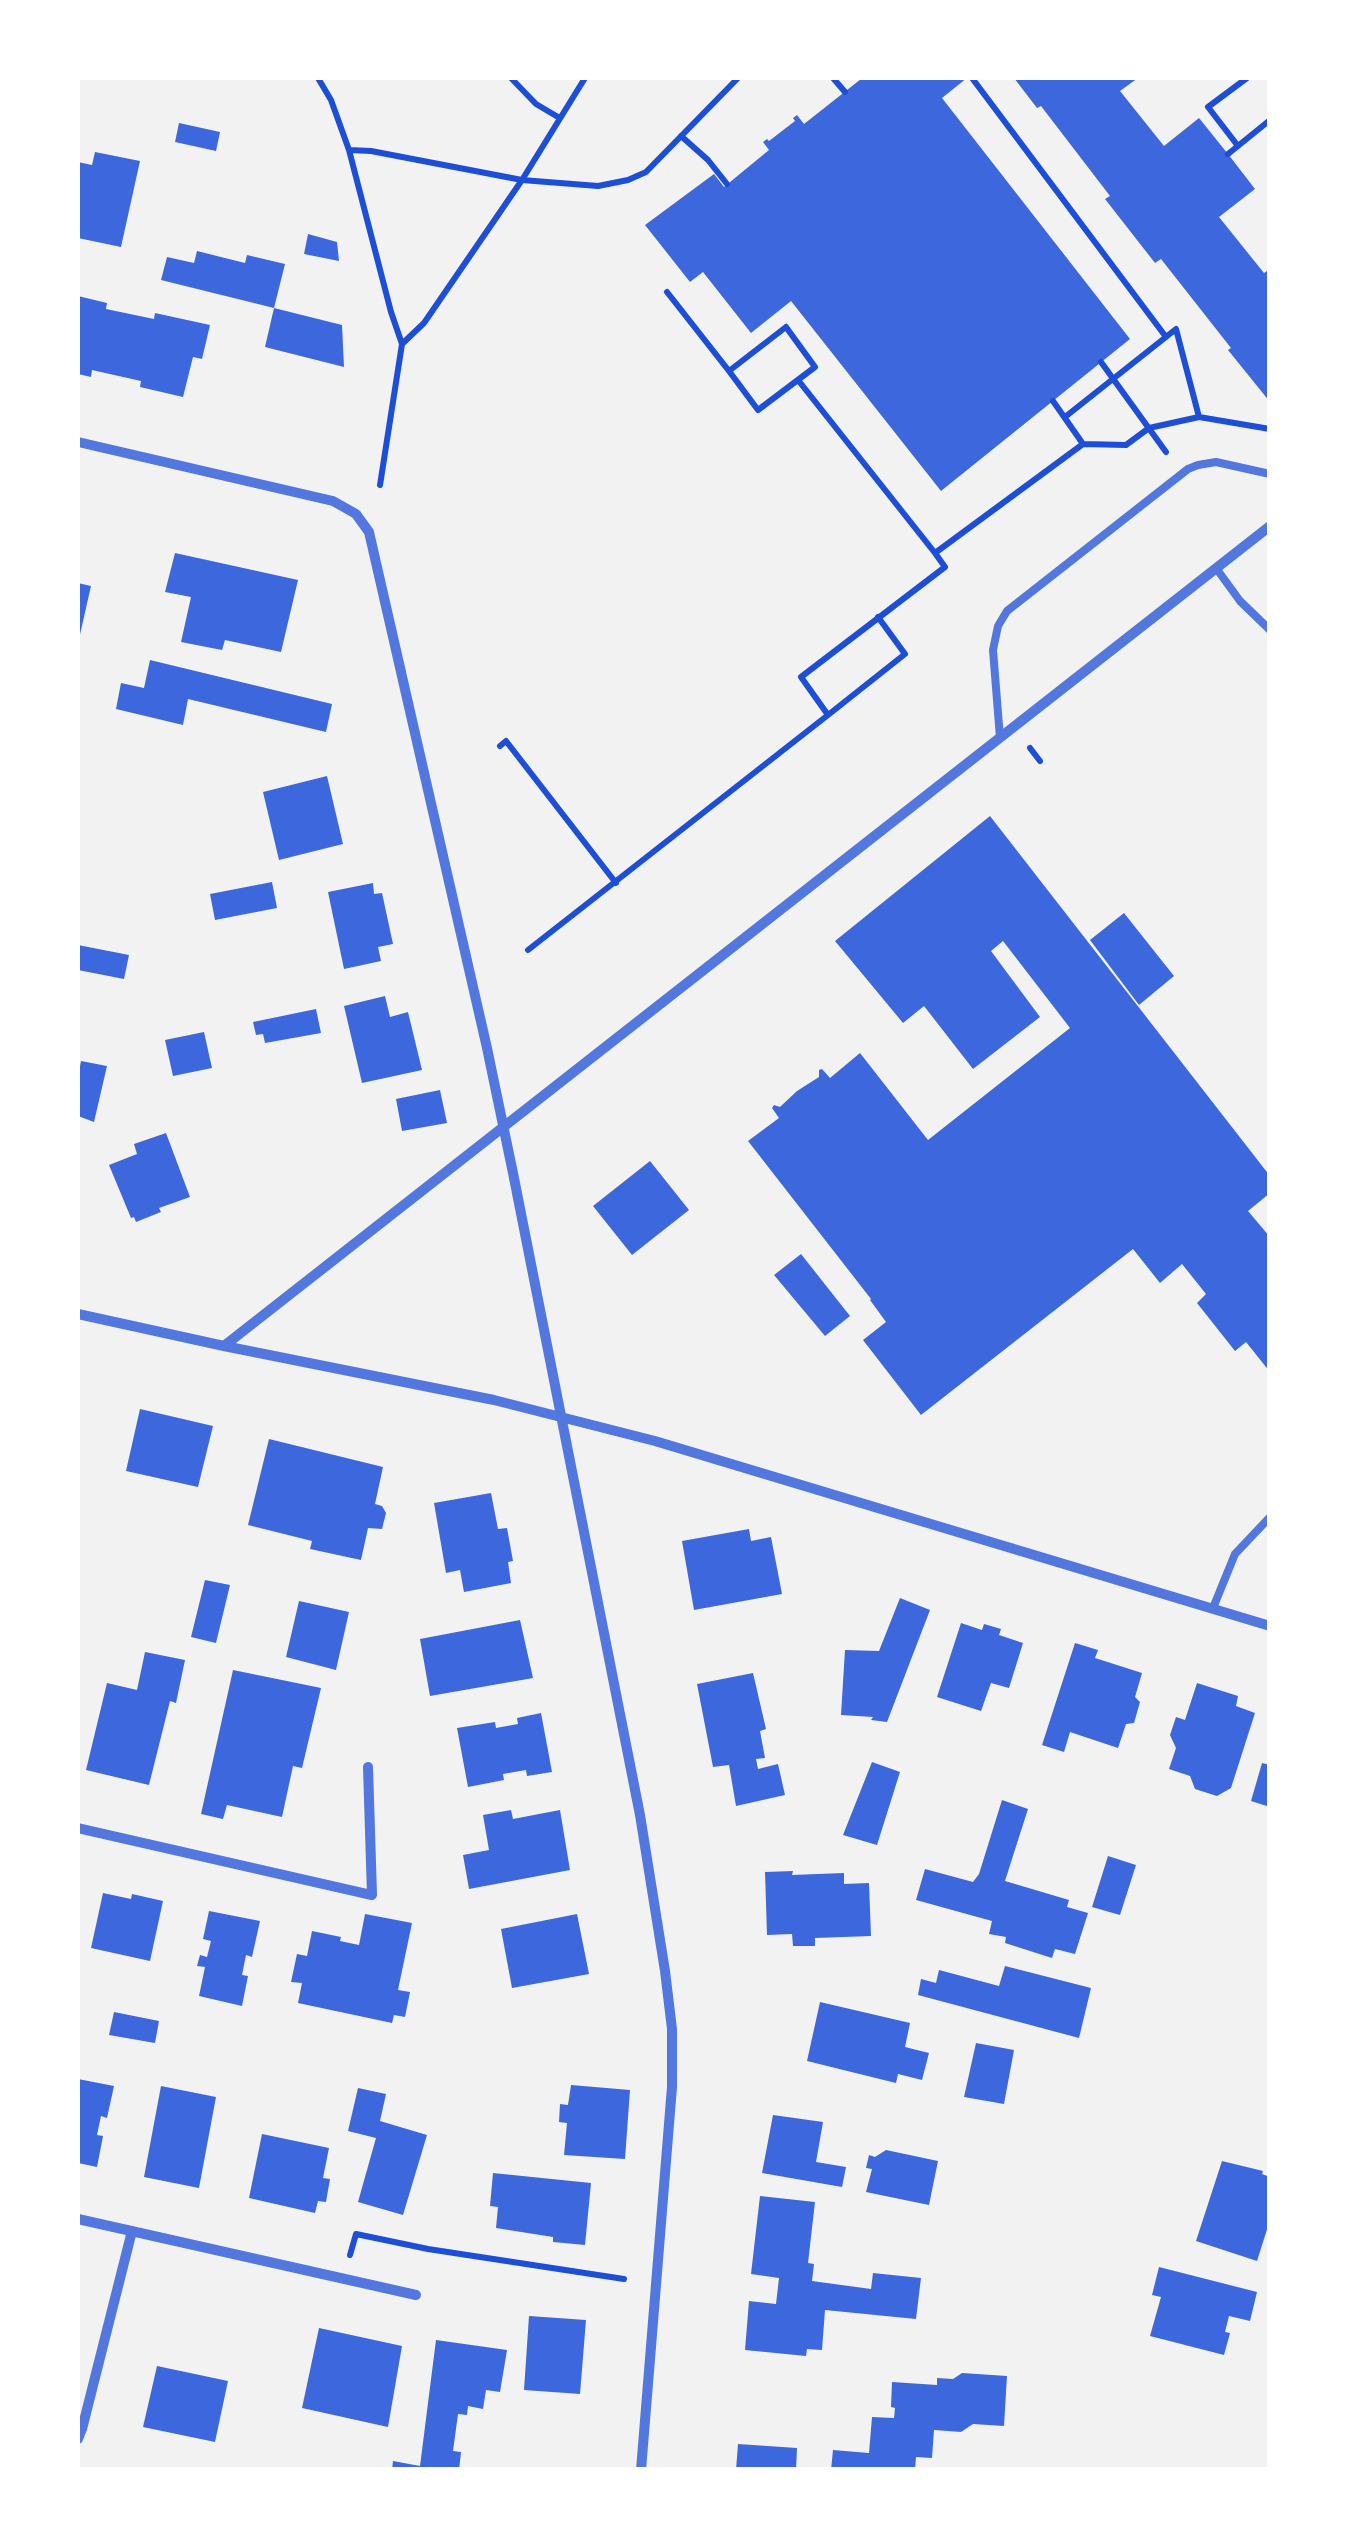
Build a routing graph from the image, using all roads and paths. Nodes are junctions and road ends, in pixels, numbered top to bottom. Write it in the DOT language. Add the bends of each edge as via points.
graph roads {
  1 [pos="318,78"];
  2 [pos="511,78"];
  3 [pos="584,78"];
  4 [pos="832,78"];
  5 [pos="972,78"];
  6 [pos="1247,78"];
  7 [pos="733,79"];
  8 [pos="845,92"];
  9 [pos="558,118"];
  10 [pos="1270,120"];
  11 [pos="680,136"];
  12 [pos="1238,146"];
  13 [pos="349,150"];
  14 [pos="1228,154"];
  15 [pos="522,180"];
  16 [pos="727,184"];
  17 [pos="667,292"];
  18 [pos="1166,337"];
  19 [pos="402,344"];
  20 [pos="1101,362"];
  21 [pos="728,370"];
  22 [pos="1113,379"];
  23 [pos="798,380"];
  24 [pos="1053,401"];
  25 [pos="1064,417"];
  26 [pos="1199,417"];
  27 [pos="1150,428"];
  28 [pos="1270,430"];
  29 [pos="78,442"];
  30 [pos="1083,444"];
  31 [pos="1166,452"];
  32 [pos="1270,474"];
  33 [pos="380,485"];
  34 [pos="1270,526"];
  35 [pos="936,553"];
  36 [pos="1216,568"];
  37 [pos="878,617"];
  38 [pos="1270,630"];
  39 [pos="828,715"];
  40 [pos="1000,738"];
  41 [pos="500,746"];
  42 [pos="616,882"];
  43 [pos="528,950"];
  44 [pos="504,1127"];
  45 [pos="78,1314"];
  46 [pos="224,1346"];
  47 [pos="562,1418"];
  48 [pos="1270,1517"];
  49 [pos="1213,1608"];
  50 [pos="1270,1626"];
  51 [pos="368,1768"];
  52 [pos="78,1828"];
  53 [pos="78,2219"];
  54 [pos="132,2230"];
  55 [pos="624,2278"];
  56 [pos="344,2279"];
  57 [pos="416,2295"];
  58 [pos="78,2439"];
  59 [pos="641,2470"];
  1 -- 13 [label="path"];
  2 -- 9 [label="path"];
  3 -- 9 [label="path"];
  4 -- 8 [label="path"];
  5 -- 18 [label="path"];
  6 -- 12 [label="path" via="1208,107"];
  7 -- 11 [label="path"];
  9 -- 15 [label="path"];
  10 -- 12 [label="path"];
  11 -- 15 [label="path" via="646,172 628,180 598,186"];
  11 -- 16 [label="path"];
  12 -- 14 [label="path"];
  13 -- 15 [label="path"];
  13 -- 19 [label="path"];
  15 -- 19 [label="path" via="424,323"];
  17 -- 21 [label="path"];
  18 -- 22 [label="path"];
  18 -- 26 [label="path" via="1176,329"];
  19 -- 33 [label="path"];
  20 -- 22 [label="path"];
  21 -- 23 [label="path" via="758,410"];
  21 -- 23 [label="path" via="786,327 816,366"];
  22 -- 25 [label="path"];
  22 -- 27 [label="path"];
  23 -- 35 [label="path"];
  24 -- 25 [label="path"];
  25 -- 30 [label="path"];
  26 -- 27 [label="path"];
  26 -- 28 [label="path"];
  27 -- 30 [label="path" via="1126,444"];
  27 -- 31 [label="path"];
  29 -- 44 [label="street" via="333,501 356,514 369,532"];
  30 -- 35 [label="path"];
  32 -- 40 [label="lane" via="1216,462 1188,470 1006,610 992,650"];
  34 -- 36 [label="street"];
  35 -- 37 [label="path" via="945,567"];
  36 -- 38 [label="lane"];
  36 -- 40 [label="street"];
  37 -- 39 [label="path" via="905,654"];
  37 -- 39 [label="path" via="801,677"];
  39 -- 42 [label="path"];
  40 -- 44 [label="street"];
  41 -- 42 [label="path" via="506,740"];
  42 -- 43 [label="path"];
  44 -- 46 [label="street"];
  44 -- 47 [label="street"];
  45 -- 46 [label="street"];
  46 -- 47 [label="street"];
  47 -- 49 [label="street"];
  47 -- 59 [label="street" via="640,1815 672,2029"];
  48 -- 49 [label="lane" via="1234,1554"];
  49 -- 50 [label="street"];
  51 -- 52 [label="street" via="372,1895"];
  53 -- 54 [label="street"];
  54 -- 56 [label="street"];
  54 -- 58 [label="street"];
  55 -- 56 [label="path" via="356,2234"];
  56 -- 57 [label="street"];
}
